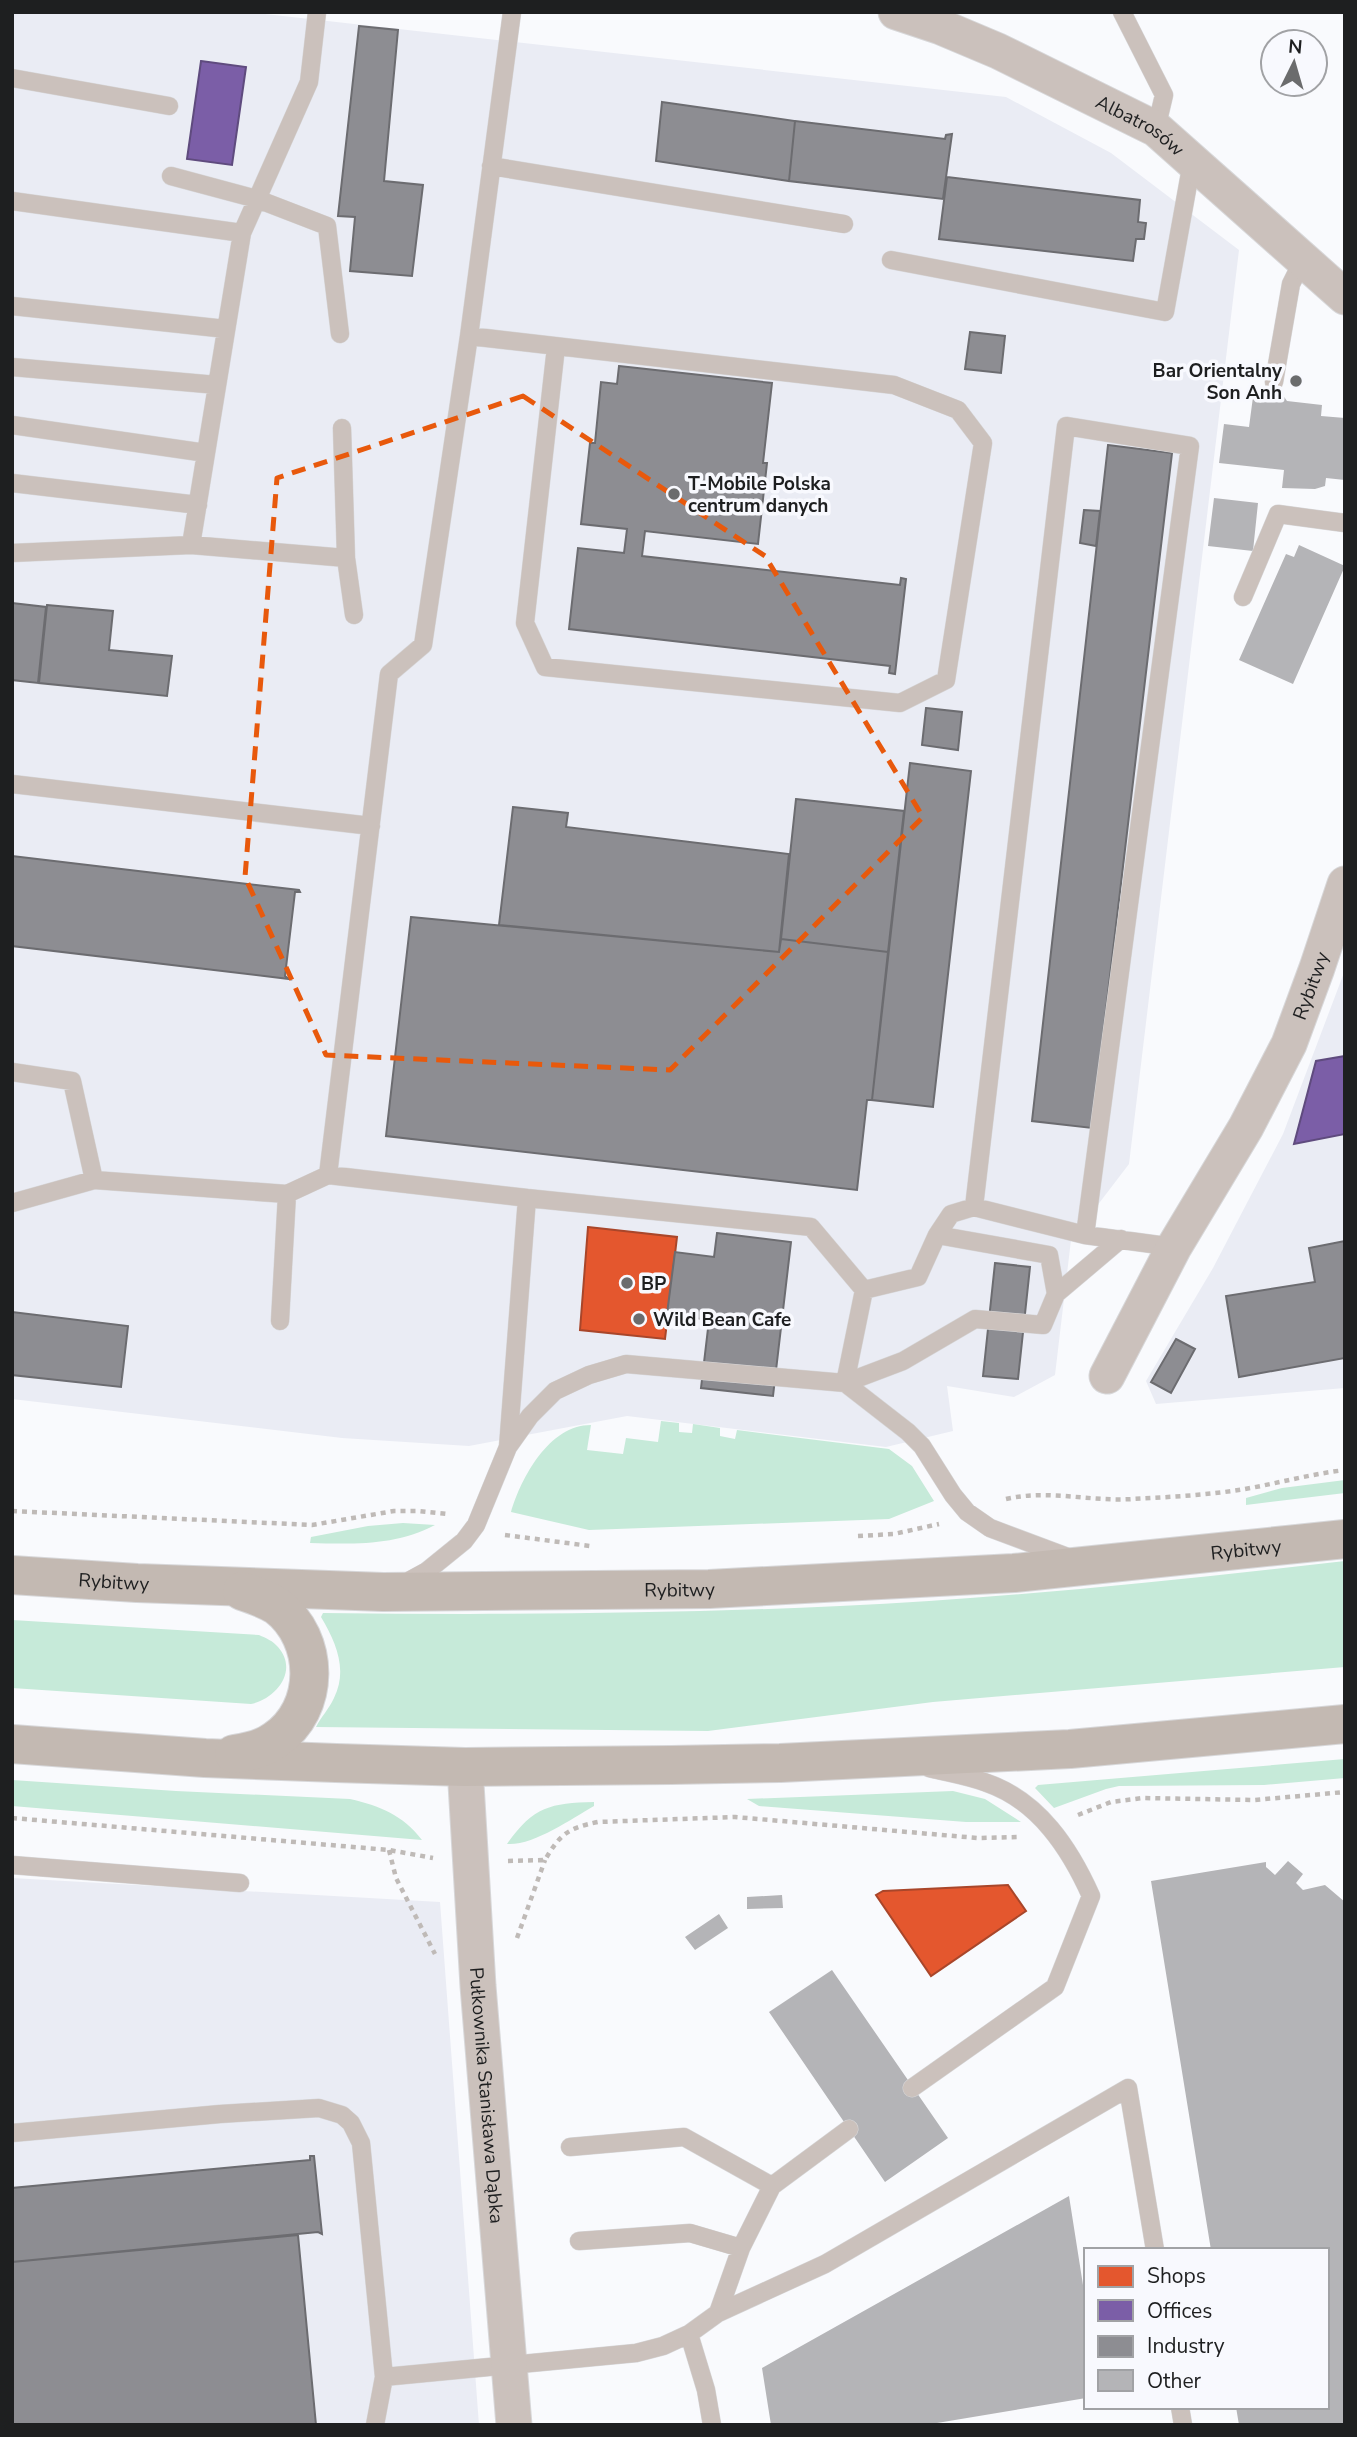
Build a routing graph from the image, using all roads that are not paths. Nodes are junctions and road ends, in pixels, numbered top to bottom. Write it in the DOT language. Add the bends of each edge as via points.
graph roads {
  1 [pos="317,12"];
  2 [pos="512,12"];
  3 [pos="896,12"];
  4 [pos="1122,12"];
  5 [pos="12,78"];
  6 [pos="169,106"];
  7 [pos="1156,129"];
  8 [pos="1192,162"];
  9 [pos="492,166"];
  10 [pos="171,176"];
  11 [pos="257,199"];
  12 [pos="12,201"];
  13 [pos="845,224"];
  14 [pos="242,233"];
  15 [pos="891,260"];
  16 [pos="1303,260"];
  17 [pos="1345,298"];
  18 [pos="12,306"];
  19 [pos="226,329"];
  20 [pos="340,334"];
  21 [pos="469,336"];
  22 [pos="556,347"];
  23 [pos="12,367"];
  24 [pos="1274,382"];
  25 [pos="218,385"];
  26 [pos="12,425"];
  27 [pos="342,428"];
  28 [pos="206,453"];
  29 [pos="12,483"];
  30 [pos="198,505"];
  31 [pos="1345,523"];
  32 [pos="191,545"];
  33 [pos="12,553"];
  34 [pos="346,558"];
  35 [pos="1243,597"];
  36 [pos="354,615"];
  37 [pos="12,784"];
  38 [pos="371,826"];
  39 [pos="1345,884"];
  40 [pos="12,1072"];
  41 [pos="328,1175"];
  42 [pos="94,1180"];
  43 [pos="287,1194"];
  44 [pos="527,1198"];
  45 [pos="12,1203"];
  46 [pos="974,1207"];
  47 [pos="937,1235"];
  48 [pos="1085,1235"];
  49 [pos="1121,1239"];
  50 [pos="1174,1247"];
  51 [pos="864,1290"];
  52 [pos="1056,1294"];
  53 [pos="280,1321"];
  54 [pos="1107,1376"];
  55 [pos="845,1383"];
  56 [pos="508,1447"];
  57 [pos="1345,1539"];
  58 [pos="1093,1566"];
  59 [pos="12,1575"];
  60 [pos="217,1586"];
  61 [pos="383,1592"];
  62 [pos="1345,1724"];
  63 [pos="12,1744"];
  64 [pos="205,1758"];
  65 [pos="891,1758"];
  66 [pos="465,1767"];
  67 [pos="12,1865"];
  68 [pos="240,1883"];
  69 [pos="912,2088"];
  70 [pos="849,2129"];
  71 [pos="12,2133"];
  72 [pos="570,2147"];
  73 [pos="772,2186"];
  74 [pos="579,2241"];
  75 [pos="741,2248"];
  76 [pos="1154,2248"];
  77 [pos="718,2313"];
  78 [pos="689,2334"];
  79 [pos="510,2366"];
  80 [pos="384,2377"];
  81 [pos="375,2425"];
  82 [pos="514,2425"];
  83 [pos="712,2425"];
  1 -- 11 [label="lane" via="309,82"];
  2 -- 9 [label="lane"];
  3 -- 7 [label="street, Albatrosów" via="998,51"];
  4 -- 7 [label="lane" via="1164,95"];
  5 -- 6 [label="lane"];
  7 -- 8 [label="street, Albatrosów"];
  8 -- 15 [label="lane" via="1165,312"];
  8 -- 16 [label="street, Albatrosów"];
  9 -- 13 [label="lane"];
  9 -- 21 [label="lane"];
  10 -- 11 [label="lane"];
  11 -- 14 [label="lane"];
  11 -- 20 [label="lane" via="327,226"];
  12 -- 14 [label="lane"];
  14 -- 19 [label="lane"];
  16 -- 17 [label="street, Albatrosów"];
  16 -- 24 [label="lane" via="1291,284"];
  18 -- 19 [label="lane"];
  19 -- 25 [label="lane"];
  21 -- 22 [label="lane"];
  21 -- 38 [label="lane" via="423,645 389,674"];
  22 -- 22 [label="lane" via="894,386 958,410 983,443 946,680 900,703 545,667 525,623"];
  23 -- 25 [label="lane"];
  25 -- 28 [label="lane"];
  26 -- 28 [label="lane"];
  27 -- 34 [label="lane"];
  28 -- 30 [label="lane"];
  29 -- 30 [label="lane"];
  30 -- 32 [label="lane"];
  31 -- 35 [label="lane" via="1278,514"];
  32 -- 33 [label="lane"];
  32 -- 34 [label="lane"];
  34 -- 36 [label="lane"];
  37 -- 38 [label="lane"];
  38 -- 41 [label="lane"];
  39 -- 50 [label="street, Rybitwy" via="1289,1044"];
  40 -- 42 [label="lane" via="72,1081"];
  41 -- 43 [label="lane"];
  41 -- 44 [label="lane"];
  42 -- 43 [label="lane"];
  42 -- 45 [label="lane"];
  43 -- 53 [label="lane"];
  44 -- 51 [label="lane" via="811,1227"];
  44 -- 56 [label="lane"];
  46 -- 47 [label="lane" via="951,1214"];
  46 -- 48 [label="lane"];
  46 -- 48 [label="lane" via="1066,426 1190,446"];
  47 -- 51 [label="lane" via="918,1277"];
  47 -- 52 [label="lane" via="1049,1255"];
  48 -- 49 [label="lane"];
  49 -- 50 [label="lane"];
  49 -- 52 [label="lane"];
  50 -- 54 [label="street, Rybitwy"];
  51 -- 55 [label="lane"];
  52 -- 55 [label="lane" via="1043,1325 975,1319 903,1361"];
  55 -- 56 [label="lane" via="626,1364 589,1374 555,1391"];
  55 -- 58 [label="lane" via="922,1446 953,1495 977,1520"];
  56 -- 61 [label="lane" via="476,1525 464,1541 427,1571"];
  57 -- 58 [label="main road, Rybitwy"];
  58 -- 61 [label="main road, Rybitwy" via="709,1589"];
  59 -- 60 [label="main road, Rybitwy"];
  60 -- 61 [label="main road, Rybitwy"];
  60 -- 64 [label="main road" via="260,1597 288,1616 307,1648 310,1684 296,1718 275,1740 247,1752"];
  62 -- 65 [label="main road" via="1070,1749"];
  63 -- 64 [label="main road"];
  64 -- 66 [label="main road"];
  65 -- 66 [label="main road"];
  65 -- 69 [label="lane" via="988,1783 1025,1804 1062,1843 1091,1896 1055,1987"];
  66 -- 79 [label="street, Pułkownika Stanisława Dąbka"];
  67 -- 68 [label="lane"];
  70 -- 73 [label="lane"];
  71 -- 80 [label="lane" via="319,2108 342,2115 361,2143"];
  72 -- 73 [label="lane" via="684,2137"];
  73 -- 75 [label="lane"];
  74 -- 75 [label="lane" via="690,2233"];
  75 -- 77 [label="lane"];
  76 -- 77 [label="lane" via="1128,2088 825,2264"];
  77 -- 78 [label="lane"];
  78 -- 79 [label="lane" via="636,2353"];
  78 -- 83 [label="lane"];
  79 -- 80 [label="lane"];
  79 -- 82 [label="street, Pułkownika Stanisława Dąbka"];
  80 -- 81 [label="lane"];
}
